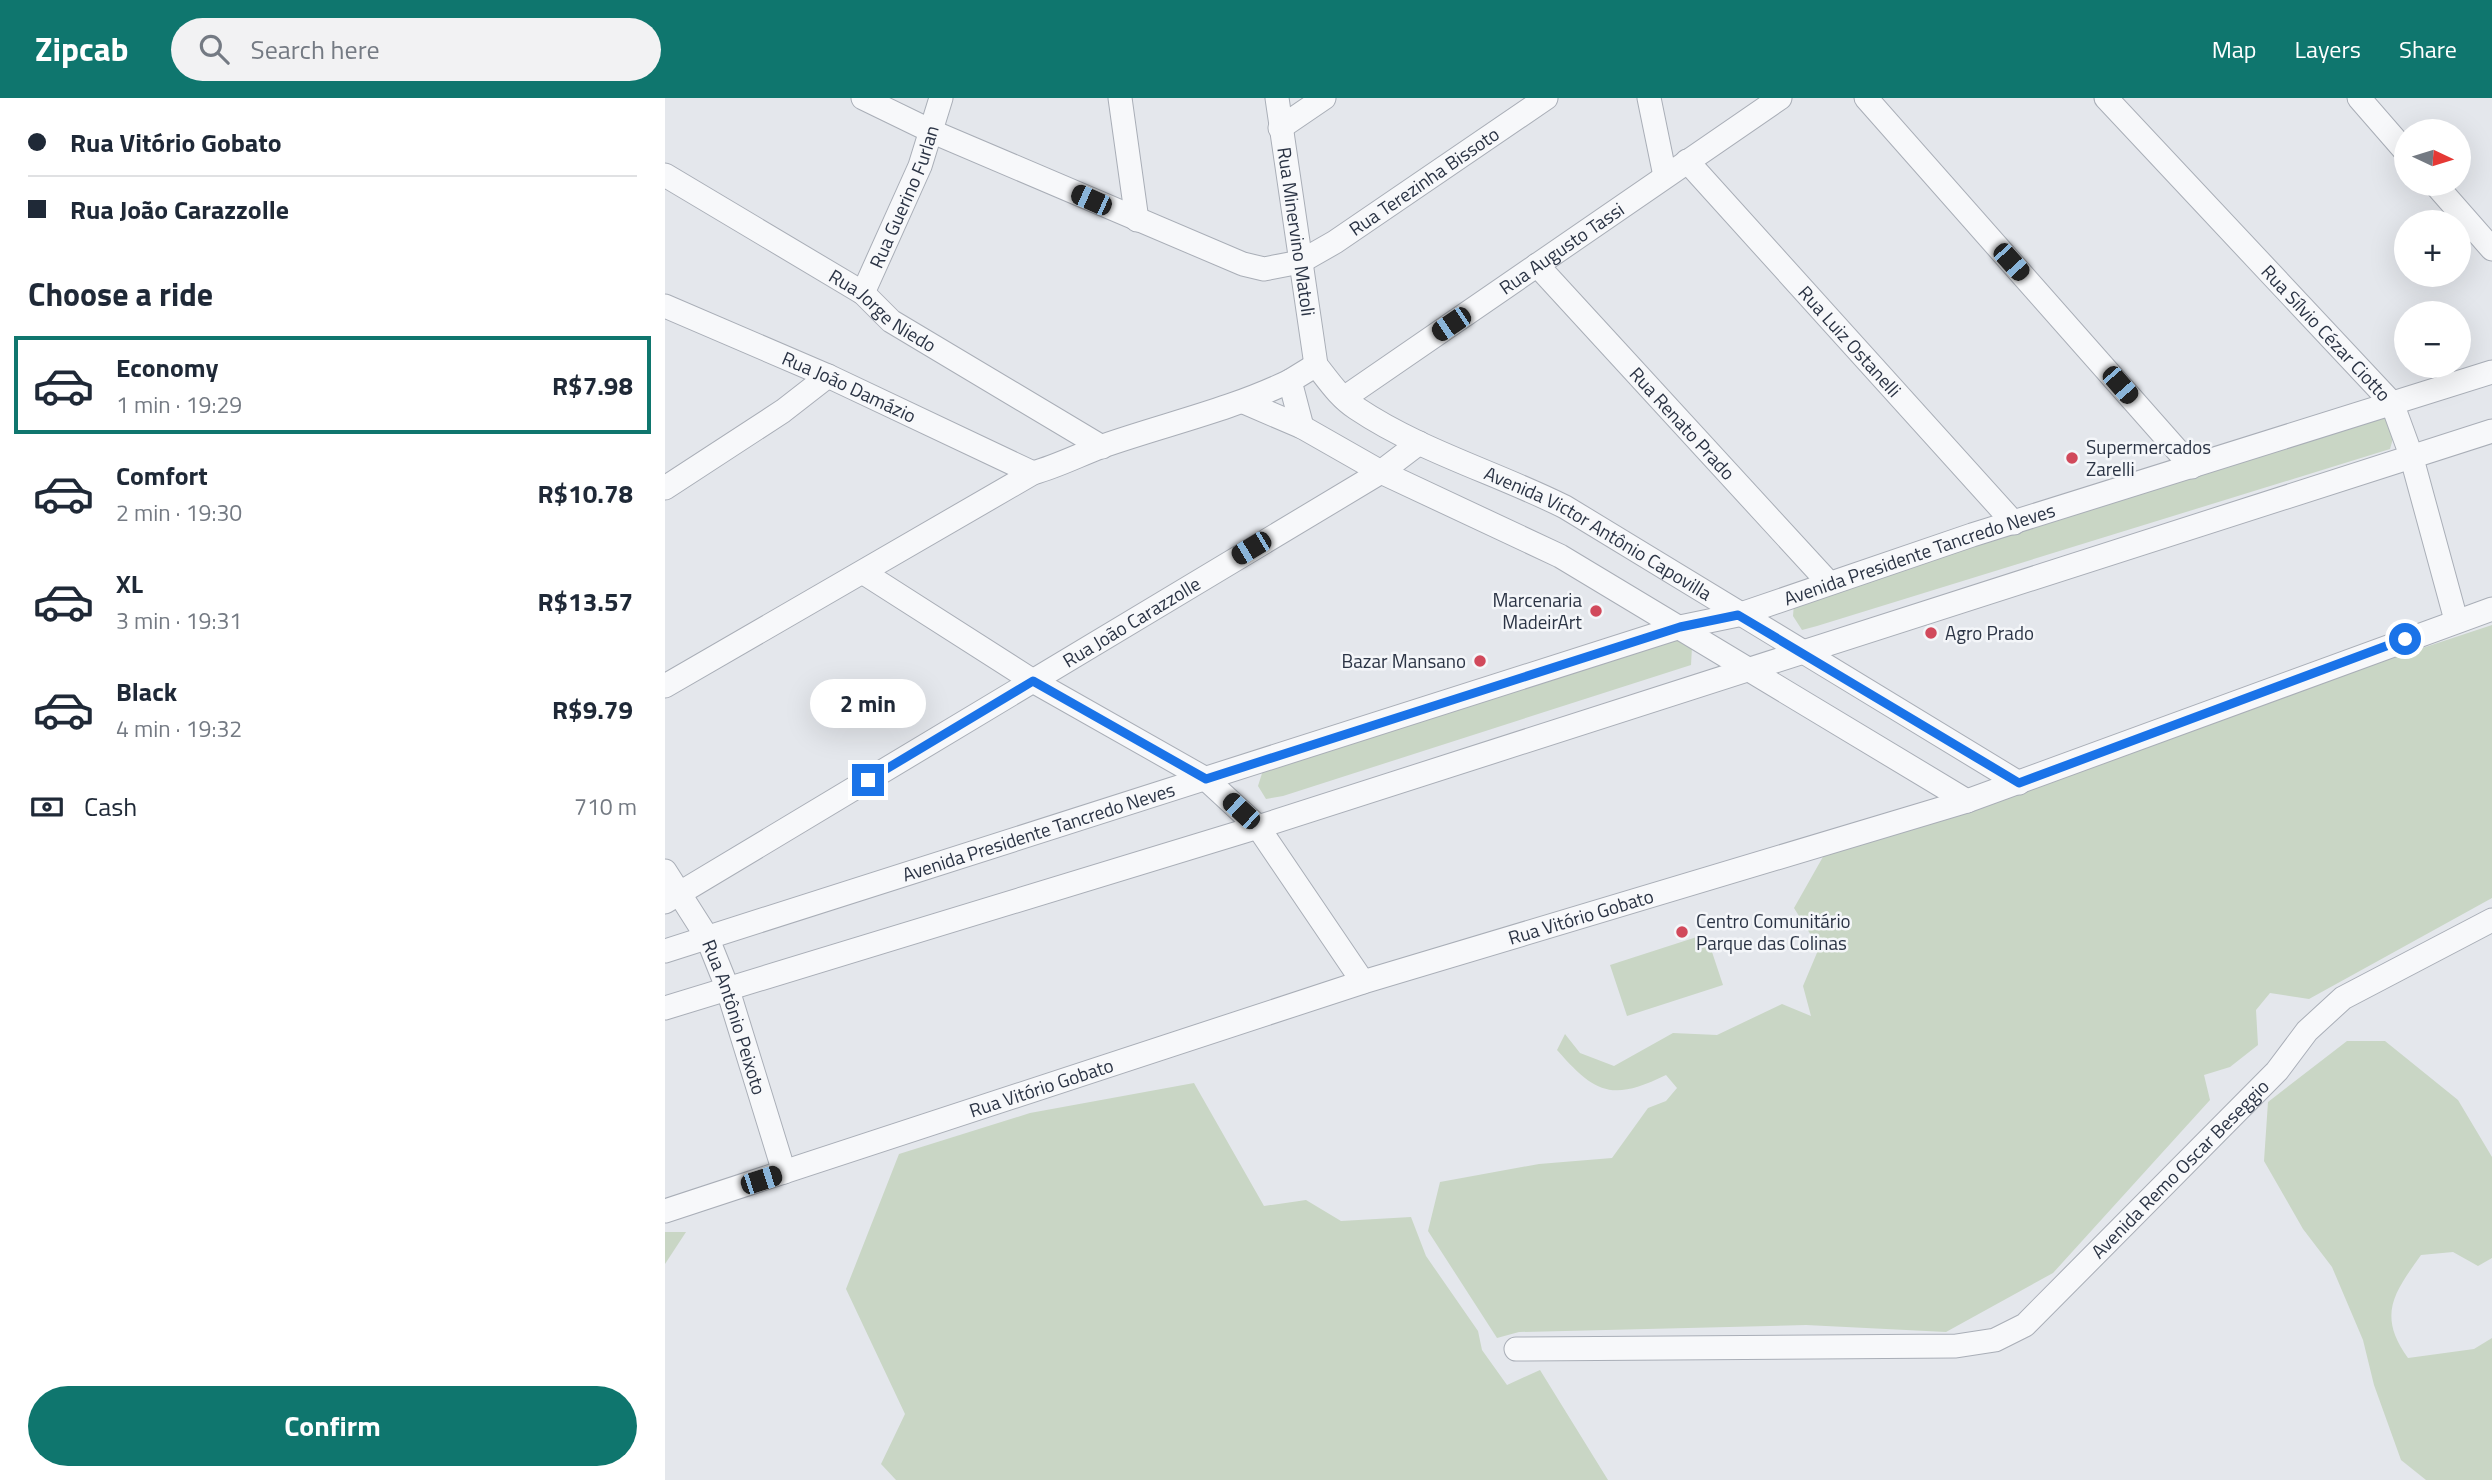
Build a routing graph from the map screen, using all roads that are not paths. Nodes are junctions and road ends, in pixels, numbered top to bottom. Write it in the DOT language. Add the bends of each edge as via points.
graph roads {
  1 [pos="863,98"];
  2 [pos="941,98"];
  3 [pos="1120,98"];
  4 [pos="1277,98"];
  5 [pos="1324,98"];
  6 [pos="1546,98"];
  7 [pos="1649,98"];
  8 [pos="1866,98"];
  9 [pos="2106,98"];
  10 [pos="2359,98"];
  11 [pos="1777,99"];
  12 [pos="1280,128"];
  13 [pos="933,132"];
  14 [pos="2394,138"];
  15 [pos="1687,161"];
  16 [pos="665,175"];
  17 [pos="1665,176"];
  18 [pos="2446,196"];
  19 [pos="1137,220"];
  20 [pos="2492,249"];
  21 [pos="1300,262"];
  22 [pos="1537,265"];
  23 [pos="863,293"];
  24 [pos="665,306"];
  25 [pos="1316,365"];
  26 [pos="2492,372"];
  27 [pos="828,376"];
  28 [pos="1290,381"];
  29 [pos="1344,398"];
  30 [pos="1245,402"];
  31 [pos="2392,403"];
  32 [pos="1302,427"];
  33 [pos="2492,430"];
  34 [pos="1419,443"];
  35 [pos="1102,447"];
  36 [pos="1335,447"];
  37 [pos="2411,455"];
  38 [pos="2192,467"];
  39 [pos="1381,472"];
  40 [pos="1033,473"];
  41 [pos="665,488"];
  42 [pos="1340,495"];
  43 [pos="2014,523"];
  44 [pos="864,573"];
  45 [pos="1829,583"];
  46 [pos="2492,609"];
  47 [pos="1738,615"];
  48 [pos="2456,620"];
  49 [pos="1680,627"];
  50 [pos="1804,653"];
  51 [pos="1747,671"];
  52 [pos="1033,681"];
  53 [pos="665,686"];
  54 [pos="1206,779"];
  55 [pos="2019,783"];
  56 [pos="1967,801"];
  57 [pos="1258,827"];
  58 [pos="665,872"];
  59 [pos="672,898"];
  60 [pos="2492,920"];
  61 [pos="707,937"];
  62 [pos="665,951"];
  63 [pos="1363,982"];
  64 [pos="727,987"];
  65 [pos="665,1008"];
  66 [pos="784,1172"];
  67 [pos="665,1211"];
  68 [pos="1516,1349"];
  1 -- 13 [label="street, Rua Terezinha Bissoto"];
  2 -- 13 [label="street, Rua Guerino Furlan"];
  3 -- 19 [label="street"];
  4 -- 12 [label="street, Rua Minervino Matoli"];
  5 -- 12 [label="street"];
  6 -- 21 [label="street, Rua Terezinha Bissoto"];
  7 -- 17 [label="street"];
  8 -- 38 [label="street"];
  9 -- 31 [label="street, Rua Sílvio Cézar Ciotto"];
  10 -- 14 [label="street"];
  11 -- 15 [label="street, Rua Augusto Tassi"];
  12 -- 21 [label="street, Rua Minervino Matoli"];
  13 -- 19 [label="street, Rua Terezinha Bissoto"];
  13 -- 23 [label="street, Rua Guerino Furlan"];
  15 -- 17 [label="street, Rua Augusto Tassi"];
  15 -- 43 [label="street, Rua Luiz Ostanelli"];
  16 -- 23 [label="street, Rua Jorge Niedo"];
  17 -- 22 [label="street, Rua Augusto Tassi"];
  18 -- 20 [label="street"];
  19 -- 21 [label="street, Rua Terezinha Bissoto" via="1243,264 1264,269"];
  21 -- 25 [label="street, Rua Minervino Matoli"];
  22 -- 29 [label="street, Rua Augusto Tassi"];
  22 -- 45 [label="street, Rua Renato Prado"];
  23 -- 35 [label="street, Rua Jorge Niedo" via="891,321"];
  24 -- 27 [label="street, Rua João Damázio"];
  25 -- 28 [label="street"];
  25 -- 29 [label="street, Avenida Victor Antônio Capovilla"];
  26 -- 31 [label="street, Avenida Presidente Tancredo Neves"];
  27 -- 40 [label="street, Rua João Damázio"];
  27 -- 41 [label="street"];
  28 -- 30 [label="street"];
  28 -- 32 [label="street"];
  29 -- 34 [label="street, Avenida Victor Antônio Capovilla"];
  30 -- 32 [label="street, Avenida Victor Antônio Capovilla"];
  30 -- 35 [label="street"];
  31 -- 37 [label="street, Rua Sílvio Cézar Ciotto"];
  31 -- 38 [label="street, Avenida Presidente Tancredo Neves"];
  32 -- 36 [label="street, Avenida Victor Antônio Capovilla"];
  33 -- 37 [label="street"];
  34 -- 39 [label="street, Rua João Carazzolle"];
  34 -- 47 [label="street, Avenida Victor Antônio Capovilla" via="1565,507"];
  35 -- 40 [label="street"];
  36 -- 39 [label="street, Avenida Victor Antônio Capovilla"];
  36 -- 42 [label="street"];
  37 -- 48 [label="street, Rua Sílvio Cézar Ciotto"];
  37 -- 50 [label="street"];
  38 -- 43 [label="street, Avenida Presidente Tancredo Neves"];
  39 -- 42 [label="street, Rua João Carazzolle"];
  39 -- 49 [label="street, Avenida Victor Antônio Capovilla" via="1560,556"];
  40 -- 44 [label="street"];
  42 -- 52 [label="street, Rua João Carazzolle"];
  43 -- 45 [label="street, Avenida Presidente Tancredo Neves"];
  44 -- 52 [label="street"];
  44 -- 53 [label="street"];
  45 -- 47 [label="street, Avenida Presidente Tancredo Neves"];
  46 -- 48 [label="street, Rua Vitório Gobato"];
  47 -- 49 [label="street, Avenida Presidente Tancredo Neves"];
  47 -- 50 [label="street, Avenida Victor Antônio Capovilla"];
  48 -- 55 [label="street, Rua Vitório Gobato"];
  49 -- 51 [label="street, Avenida Victor Antônio Capovilla"];
  49 -- 54 [label="street, Avenida Presidente Tancredo Neves"];
  50 -- 51 [label="street"];
  50 -- 55 [label="street, Avenida Victor Antônio Capovilla"];
  51 -- 56 [label="street, Avenida Victor Antônio Capovilla"];
  51 -- 57 [label="street"];
  52 -- 54 [label="street"];
  52 -- 59 [label="street, Rua João Carazzolle"];
  54 -- 57 [label="street"];
  54 -- 61 [label="street, Avenida Presidente Tancredo Neves"];
  55 -- 56 [label="street, Rua Vitório Gobato"];
  56 -- 63 [label="street, Rua Vitório Gobato"];
  57 -- 63 [label="street"];
  57 -- 64 [label="street"];
  58 -- 59 [label="street, Rua Antônio Peixoto"];
  59 -- 61 [label="street, Rua Antônio Peixoto"];
  60 -- 68 [label="street, Avenida Remo Oscar Beseggio" via="2343,998 2025,1325 1994,1340 1956,1346"];
  61 -- 62 [label="street, Avenida Presidente Tancredo Neves"];
  61 -- 64 [label="street, Rua Antônio Peixoto"];
  63 -- 66 [label="street, Rua Vitório Gobato"];
  64 -- 65 [label="street"];
  64 -- 66 [label="street, Rua Antônio Peixoto"];
  66 -- 67 [label="street, Rua Vitório Gobato"];
}
